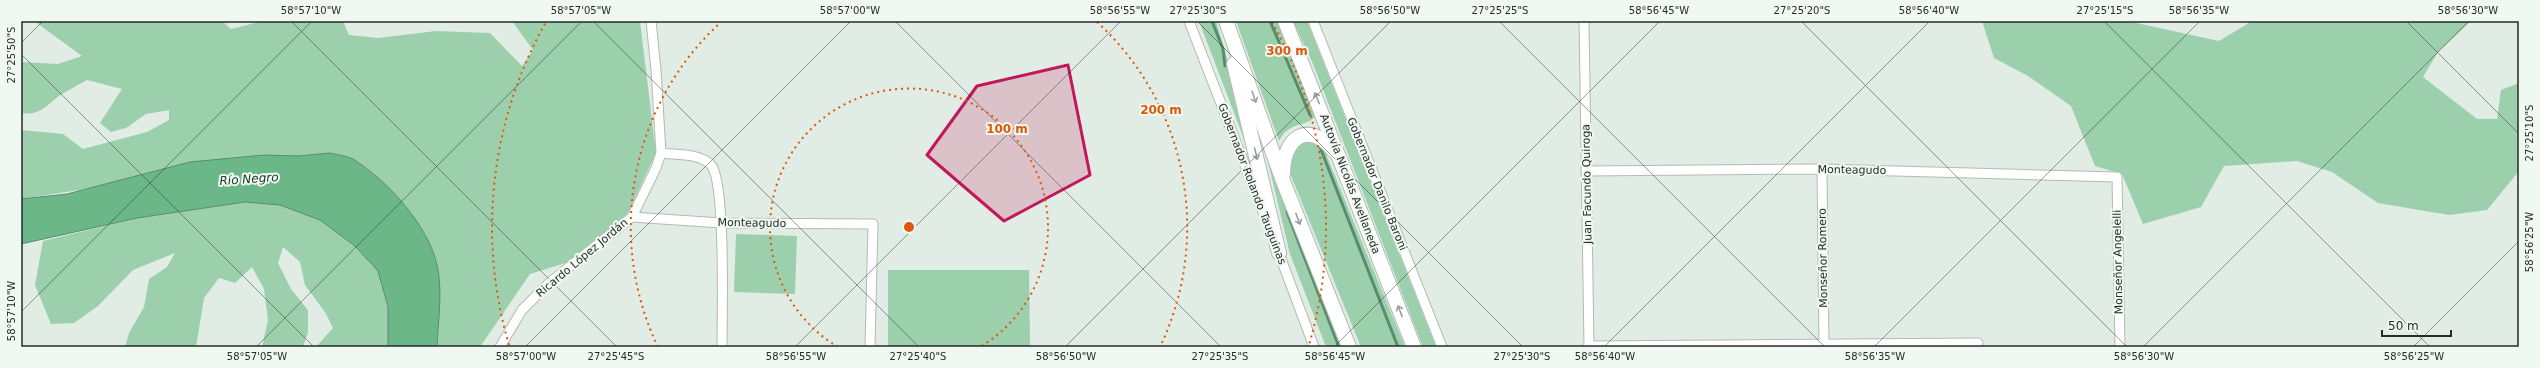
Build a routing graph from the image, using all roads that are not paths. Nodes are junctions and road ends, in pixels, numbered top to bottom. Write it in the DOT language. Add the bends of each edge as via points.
graph roads {
  1 [pos="651,21"];
  2 [pos="1189,21"];
  3 [pos="1223,21"];
  4 [pos="1226,21"];
  5 [pos="1285,21"];
  6 [pos="1313,21"];
  7 [pos="1584,21"];
  8 [pos="661,153"];
  9 [pos="1343,162"];
  10 [pos="1822,169"];
  11 [pos="1586,171"];
  12 [pos="2117,177"];
  13 [pos="1283,181"];
  14 [pos="632,217"];
  15 [pos="721,223"];
  16 [pos="1279,253"];
  17 [pos="1978,343"];
  18 [pos="1824,346"];
  19 [pos="500,347"];
  20 [pos="722,347"];
  21 [pos="870,347"];
  22 [pos="1314,347"];
  23 [pos="1348,347"];
  24 [pos="1414,347"];
  25 [pos="1442,347"];
  26 [pos="1589,347"];
  27 [pos="2120,347"];
  1 -- 8 [label="street, Ricardo López Jordán"];
  2 -- 16 [label="street, Gobernador Rolando Tauguinas"];
  3 -- 16 [label="highway, one-way"];
  4 -- 13 [label="highway, one-way"];
  9 -- 5 [label="highway, Autovía Nicolás Avellaneda, one-way"];
  6 -- 25 [label="street, Gobernador Danilo Baroni"];
  7 -- 11 [label="street, Juan Facundo Quiroga"];
  8 -- 14 [label="street, Ricardo López Jordán"];
  8 -- 15 [label="street" via="702,158 710,164 716,172"];
  9 -- 13 [label="highway" via="1322,138 1313,134 1302,135 1294,139 1286,151"];
  24 -- 9 [label="highway, Autovía Nicolás Avellaneda, one-way"];
  10 -- 11 [label="street, Monteagudo"];
  10 -- 12 [label="street, Monteagudo"];
  10 -- 18 [label="street, Monseñor Romero"];
  11 -- 26 [label="street, Juan Facundo Quiroga"];
  12 -- 27 [label="street, Monseñor Angelelli"];
  13 -- 23 [label="highway, one-way"];
  14 -- 15 [label="street, Monteagudo"];
  14 -- 19 [label="street, Ricardo López Jordán" via="549,283 522,310"];
  15 -- 20 [label="street"];
  15 -- 21 [label="street, Monteagudo" via="872,224"];
  16 -- 22 [label="street, Gobernador Rolando Tauguinas"];
  17 -- 18 [label="street"];
  18 -- 26 [label="street"];
}
